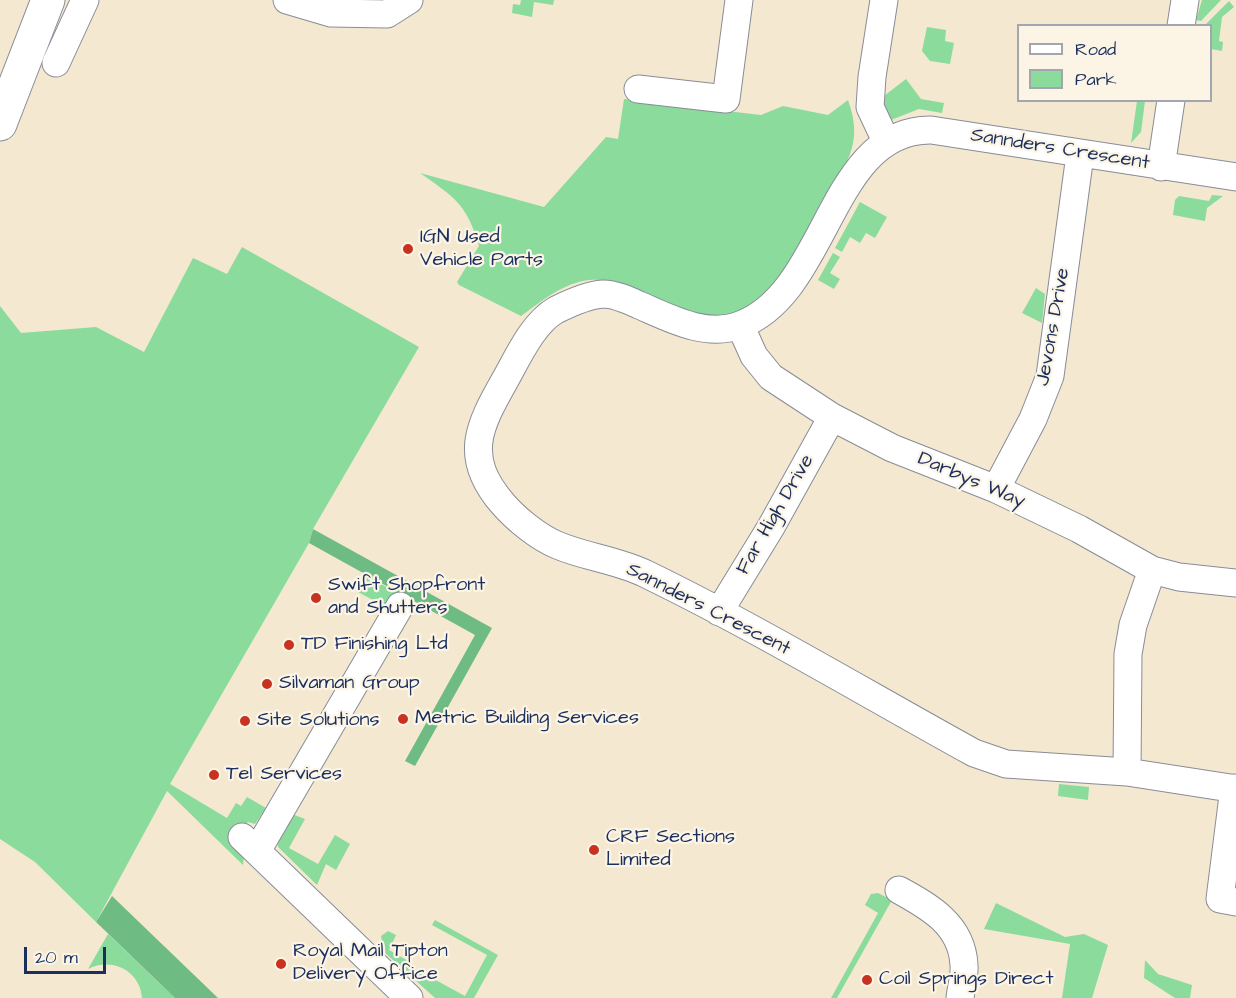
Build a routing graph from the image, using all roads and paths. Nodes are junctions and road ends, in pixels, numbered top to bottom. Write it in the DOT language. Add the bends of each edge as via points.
graph roads {
  1 [pos="48,0"];
  2 [pos="85,0"];
  3 [pos="287,0"];
  4 [pos="409,0"];
  5 [pos="739,0"];
  6 [pos="884,0"];
  7 [pos="1185,0"];
  8 [pos="1181,24"];
  9 [pos="56,63"];
  10 [pos="638,89"];
  11 [pos="1171,102"];
  12 [pos="0,124"];
  13 [pos="886,141"];
  14 [pos="1080,155"];
  15 [pos="1161,167"];
  16 [pos="1236,177"];
  17 [pos="740,325"];
  18 [pos="832,417"];
  19 [pos="996,489"];
  20 [pos="1152,570"];
  21 [pos="1235,577"];
  22 [pos="400,606"];
  23 [pos="719,612"];
  24 [pos="1127,772"];
  25 [pos="1235,789"];
  26 [pos="898,890"];
  27 [pos="1236,902"];
  28 [pos="409,998"];
  29 [pos="960,998"];
  1 -- 12 [label="street"];
  2 -- 9 [label="street"];
  3 -- 4 [label="street" via="332,13 387,14"];
  5 -- 10 [label="street" via="726,99"];
  6 -- 13 [label="street" via="870,107"];
  7 -- 8 [label="street"];
  11 -- 15 [label="street"];
  13 -- 14 [label="street, Sannders Crescent" via="915,130 931,130"];
  13 -- 17 [label="street, Sannders Crescent" via="864,161 787,292"];
  14 -- 15 [label="street, Sannders Crescent"];
  14 -- 19 [label="street, Jevons Drive" via="1050,376 1034,419"];
  15 -- 16 [label="street, Sannders Crescent"];
  17 -- 18 [label="street, Darbys Way" via="754,356 771,377"];
  17 -- 23 [label="street, Sannders Crescent" via="717,330 698,327 606,294 567,305 543,321 520,354 481,421 477,448 484,474 502,503 555,545 642,572"];
  18 -- 19 [label="street, Darbys Way" via="892,448"];
  18 -- 23 [label="street, Far High Drive"];
  19 -- 20 [label="street, Darbys Way"];
  20 -- 21 [label="street, Darbys Way" via="1179,578"];
  20 -- 24 [label="street" via="1133,625 1128,654"];
  22 -- 28 [label="street" via="249,844"];
  23 -- 24 [label="street, Sannders Crescent" via="974,753 1006,764"];
  24 -- 25 [label="street, Sannders Crescent"];
  25 -- 27 [label="street" via="1220,899"];
  26 -- 29 [label="street" via="935,910 956,934 964,965"];
}
